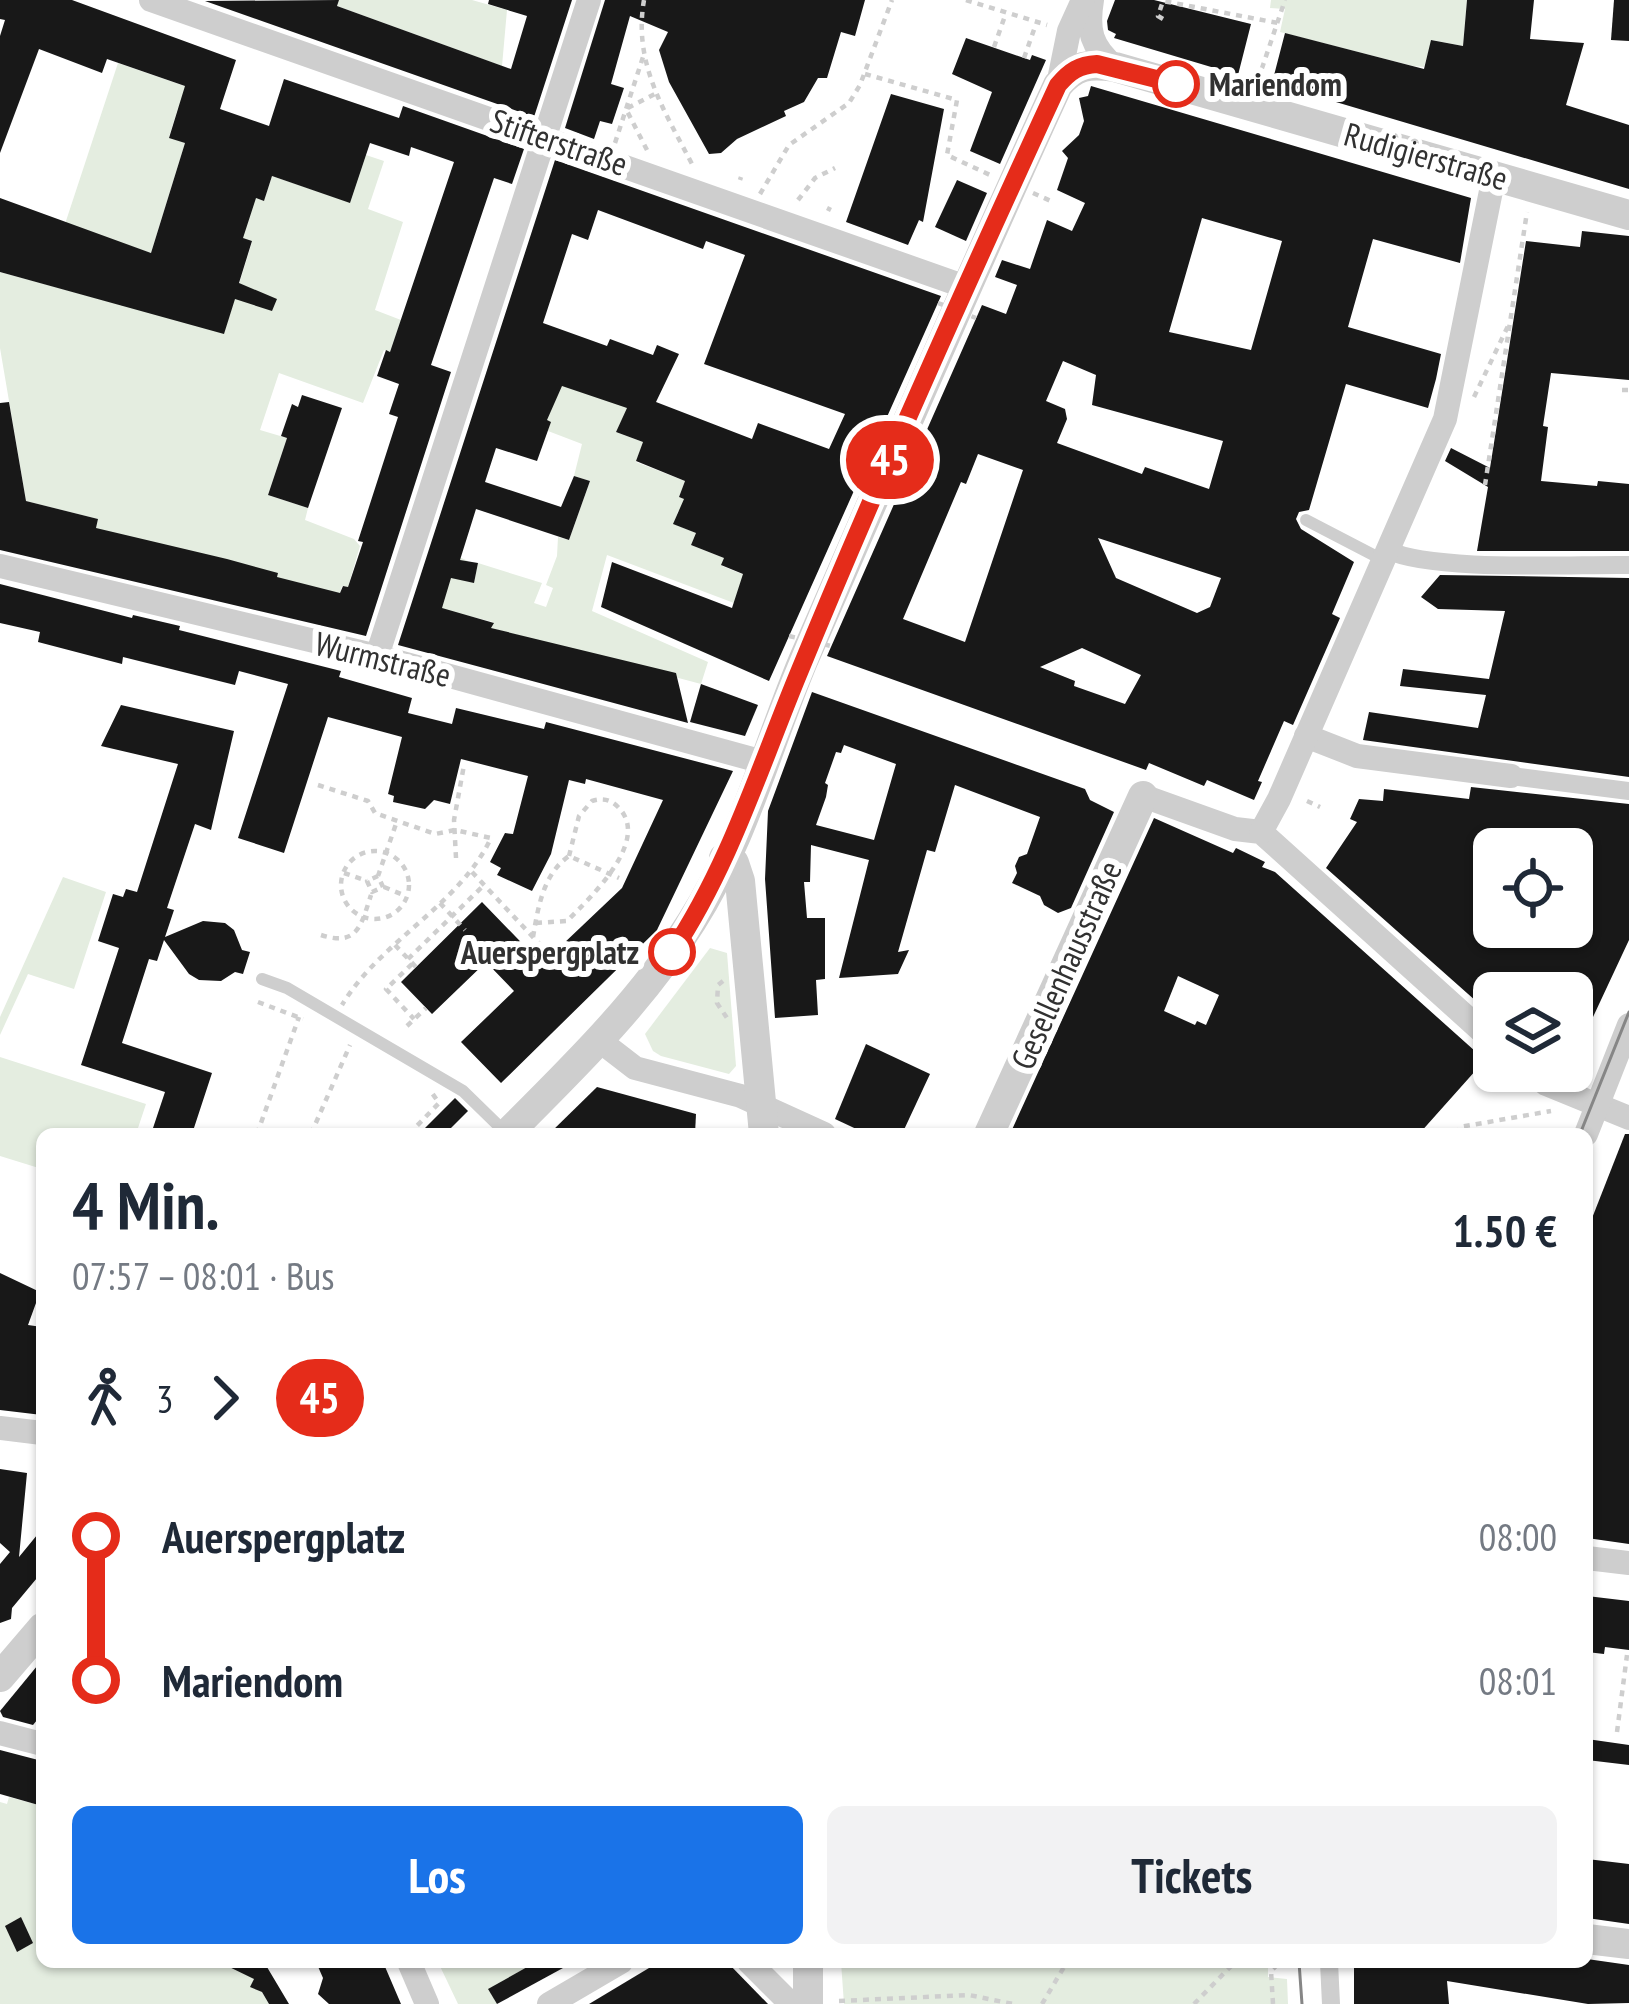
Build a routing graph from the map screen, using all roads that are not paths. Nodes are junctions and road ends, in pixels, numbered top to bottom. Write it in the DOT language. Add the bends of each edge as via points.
graph roads {
  1 [pos="151,0"];
  2 [pos="589,0"];
  3 [pos="1088,0"];
  4 [pos="1100,66"];
  5 [pos="1058,85"];
  6 [pos="546,138"];
  7 [pos="1494,176"];
  8 [pos="1629,214"];
  9 [pos="965,286"];
  10 [pos="1306,520"];
  11 [pos="1385,555"];
  12 [pos="1629,565"];
  13 [pos="0,566"];
  14 [pos="377,656"];
  15 [pos="1306,736"];
  16 [pos="763,762"];
  17 [pos="1511,776"];
  18 [pos="1629,791"];
  19 [pos="1143,796"];
  20 [pos="1261,832"];
  21 [pos="724,858"];
  22 [pos="262,980"];
  23 [pos="1473,1023"];
  24 [pos="1629,1024"];
  25 [pos="600,1042"];
  26 [pos="1565,1092"];
  27 [pos="1597,1105"];
  28 [pos="1629,1118"];
  29 [pos="763,1120"];
  30 [pos="501,1128"];
  31 [pos="513,1128"];
  32 [pos="798,1128"];
  33 [pos="992,1128"];
  34 [pos="1588,1128"];
  35 [pos="0,1428"];
  36 [pos="36,1432"];
  37 [pos="1593,1559"];
  38 [pos="1629,1563"];
  39 [pos="36,1635"];
  40 [pos="0,1677"];
  41 [pos="0,1732"];
  42 [pos="36,1742"];
  43 [pos="1593,1940"];
  44 [pos="1629,1944"];
  45 [pos="412,1968"];
  46 [pos="611,1968"];
  47 [pos="754,1968"];
  48 [pos="810,1968"];
  49 [pos="1329,1968"];
  50 [pos="823,2003"];
  51 [pos="427,2004"];
  52 [pos="549,2004"];
  53 [pos="791,2004"];
  54 [pos="1331,2004"];
  1 -- 6 [label="street, Stifterstraße"];
  2 -- 6 [label="street"];
  3 -- 4 [label="street"];
  3 -- 5 [label="street" via="1069,31"];
  4 -- 5 [label="street" via="1069,72"];
  4 -- 7 [label="street, Rudigierstraße"];
  5 -- 9 [label="street"];
  6 -- 9 [label="street, Stifterstraße"];
  6 -- 14 [label="street"];
  7 -- 8 [label="street, Rudigierstraße"];
  7 -- 11 [label="street" via="1451,398"];
  9 -- 16 [label="street"];
  10 -- 11 [label="lane"];
  11 -- 12 [label="street"];
  11 -- 15 [label="street"];
  13 -- 14 [label="street, Wurmstraße"];
  14 -- 16 [label="street, Wurmstraße"];
  15 -- 17 [label="street" via="1358,756"];
  15 -- 20 [label="street"];
  16 -- 21 [label="street"];
  17 -- 18 [label="street"];
  19 -- 20 [label="street"];
  19 -- 33 [label="street, Gesellenhausstraße"];
  20 -- 23 [label="street"];
  21 -- 25 [label="street" via="672,952"];
  21 -- 29 [label="street" via="740,881"];
  22 -- 30 [label="lane" via="463,1090"];
  24 -- 27 [label="street"];
  25 -- 29 [label="street" via="635,1068 741,1096"];
  25 -- 31 [label="street"];
  26 -- 27 [label="street"];
  27 -- 28 [label="street"];
  27 -- 34 [label="street"];
  29 -- 32 [label="street"];
  35 -- 36 [label="street"];
  37 -- 38 [label="street"];
  39 -- 40 [label="street"];
  41 -- 42 [label="street"];
  43 -- 44 [label="street"];
  45 -- 51 [label="street"];
  46 -- 52 [label="street"];
  47 -- 53 [label="street"];
  48 -- 50 [label="street"];
  49 -- 54 [label="street"];
}
